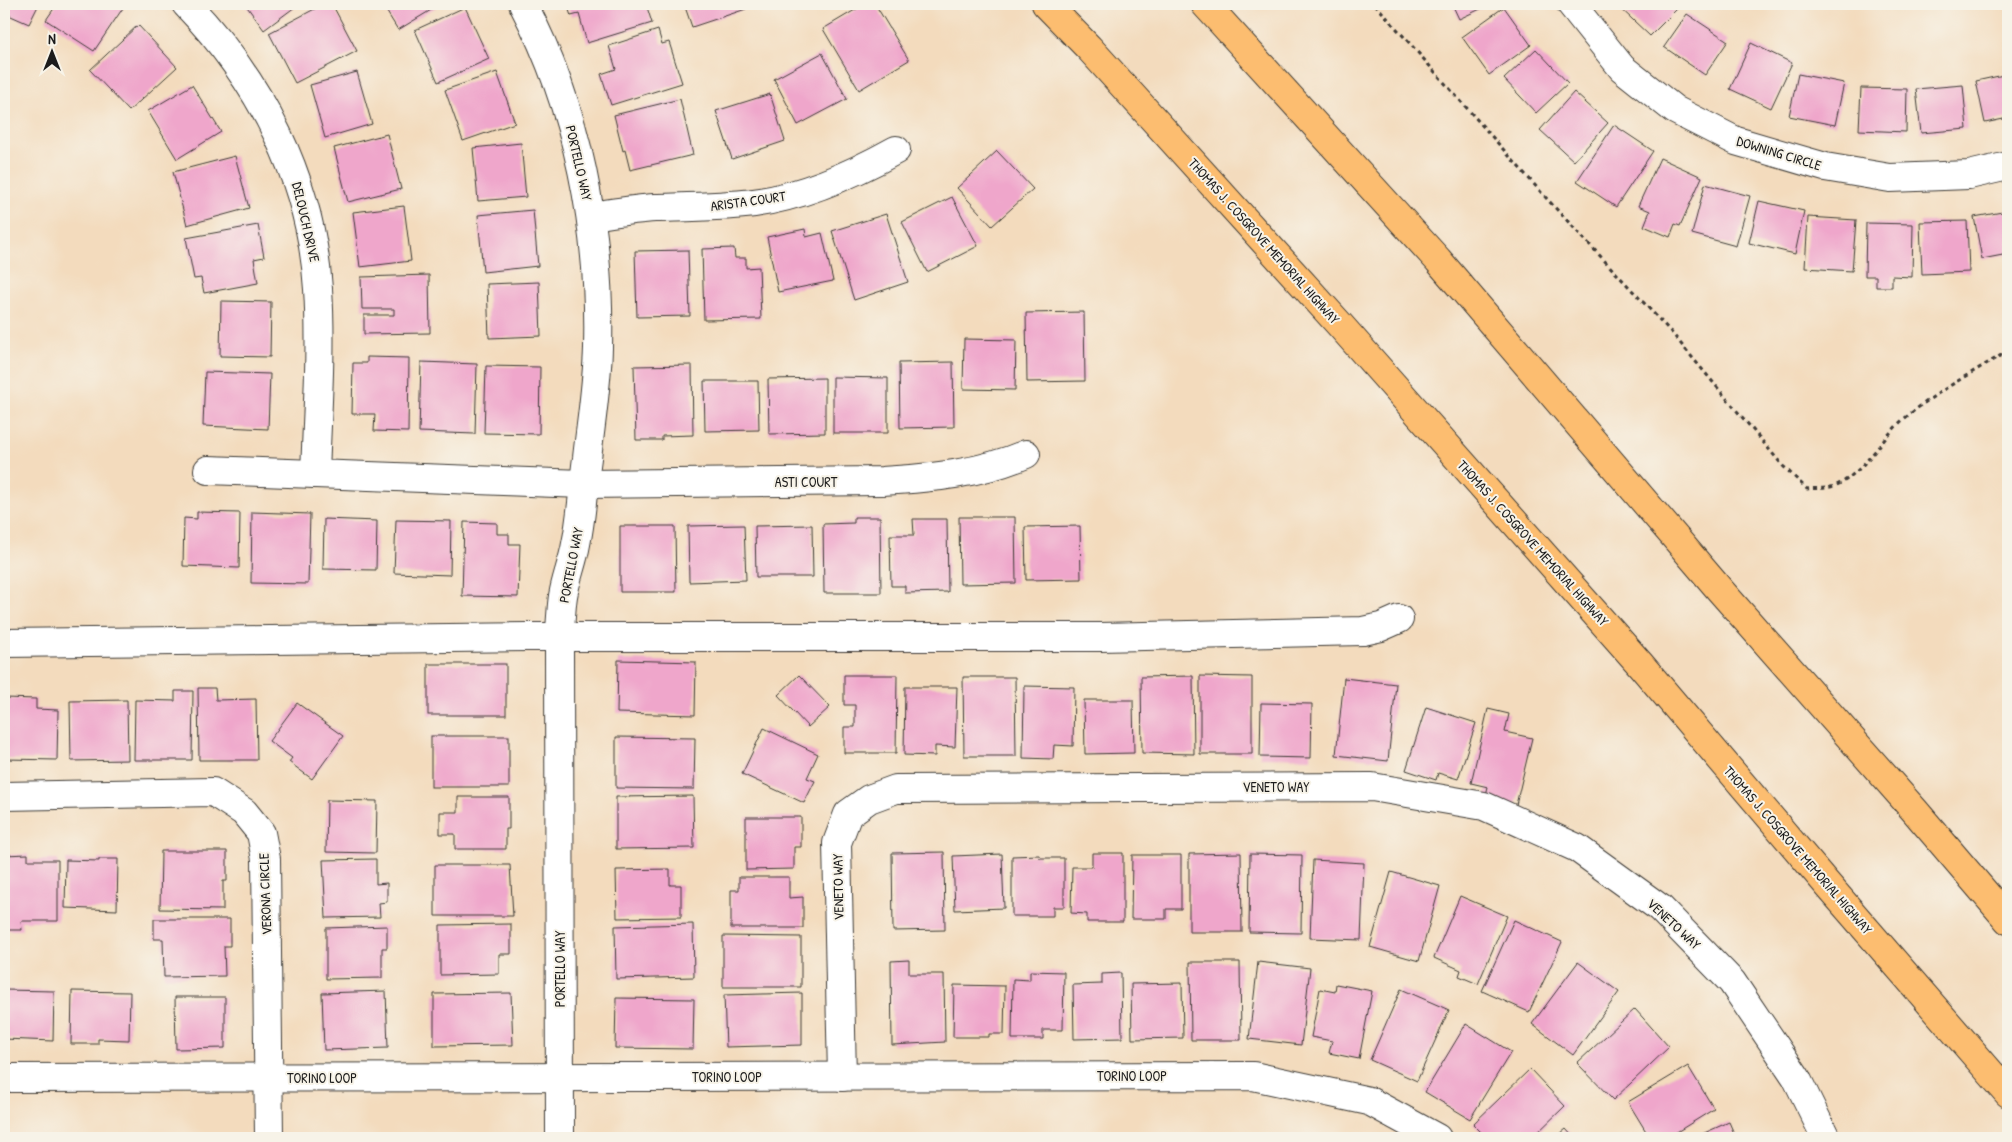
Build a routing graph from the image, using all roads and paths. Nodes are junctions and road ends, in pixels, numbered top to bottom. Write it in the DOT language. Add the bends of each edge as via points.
graph roads {
  1 [pos="186,4"];
  2 [pos="523,4"];
  3 [pos="1046,4"];
  4 [pos="1205,4"];
  5 [pos="1375,4"];
  6 [pos="1571,4"];
  7 [pos="896,150"];
  8 [pos="2008,166"];
  9 [pos="591,216"];
  10 [pos="2008,351"];
  11 [pos="1026,454"];
  12 [pos="208,470"];
  13 [pos="314,474"];
  14 [pos="583,484"];
  15 [pos="1399,619"];
  16 [pos="559,637"];
  17 [pos="4,643"];
  18 [pos="4,796"];
  19 [pos="2008,920"];
  20 [pos="560,1077"];
  21 [pos="842,1077"];
  22 [pos="4,1078"];
  23 [pos="269,1078"];
  24 [pos="2008,1093"];
  25 [pos="269,1138"];
  26 [pos="560,1138"];
  27 [pos="1438,1138"];
  28 [pos="1826,1138"];
  1 -- 13 [label="street, DELOUCH DRIVE" via="241,69 284,148 306,215 318,289"];
  2 -- 9 [label="street, PORTELLO WAY" via="550,62 568,113"];
  3 -- 24 [label="highway, THOMAS J. COSGROVE MEMORIAL HIGHWAY" via="1333,318 1640,664"];
  4 -- 19 [label="highway" via="1438,260"];
  5 -- 10 [label="path" via="1548,200 1671,332 1783,466 1807,489 1834,486 1855,473 1905,418"];
  6 -- 8 [label="street, DOWNING CIRCLE" via="1622,68 1675,110 1736,141 1825,167 1890,178 1970,175"];
  7 -- 9 [label="street, ARISTA COURT" via="866,167 794,194 721,207 655,208"];
  9 -- 14 [label="street, PORTELLO WAY" via="598,299 598,349"];
  11 -- 14 [label="street, ASTI COURT" via="999,465 916,479"];
  12 -- 13 [label="street"];
  13 -- 14 [label="street"];
  14 -- 16 [label="street, PORTELLO WAY"];
  15 -- 16 [label="street" via="1363,632 1100,637"];
  16 -- 17 [label="street"];
  16 -- 20 [label="street, PORTELLO WAY"];
  18 -- 23 [label="street, VERONA CIRCLE" via="213,792 244,812 261,833 266,859"];
  20 -- 21 [label="street, TORINO LOOP"];
  20 -- 23 [label="street, TORINO LOOP"];
  20 -- 26 [label="street, PORTELLO WAY"];
  21 -- 27 [label="street, TORINO LOOP" via="1254,1076 1369,1101"];
  21 -- 28 [label="street, VENETO WAY" via="837,843 848,814 868,799 896,789 1372,787 1484,806 1577,848 1660,908 1732,982 1796,1076"];
  22 -- 23 [label="street, TORINO LOOP"];
  23 -- 25 [label="street, VERONA CIRCLE"];
}
